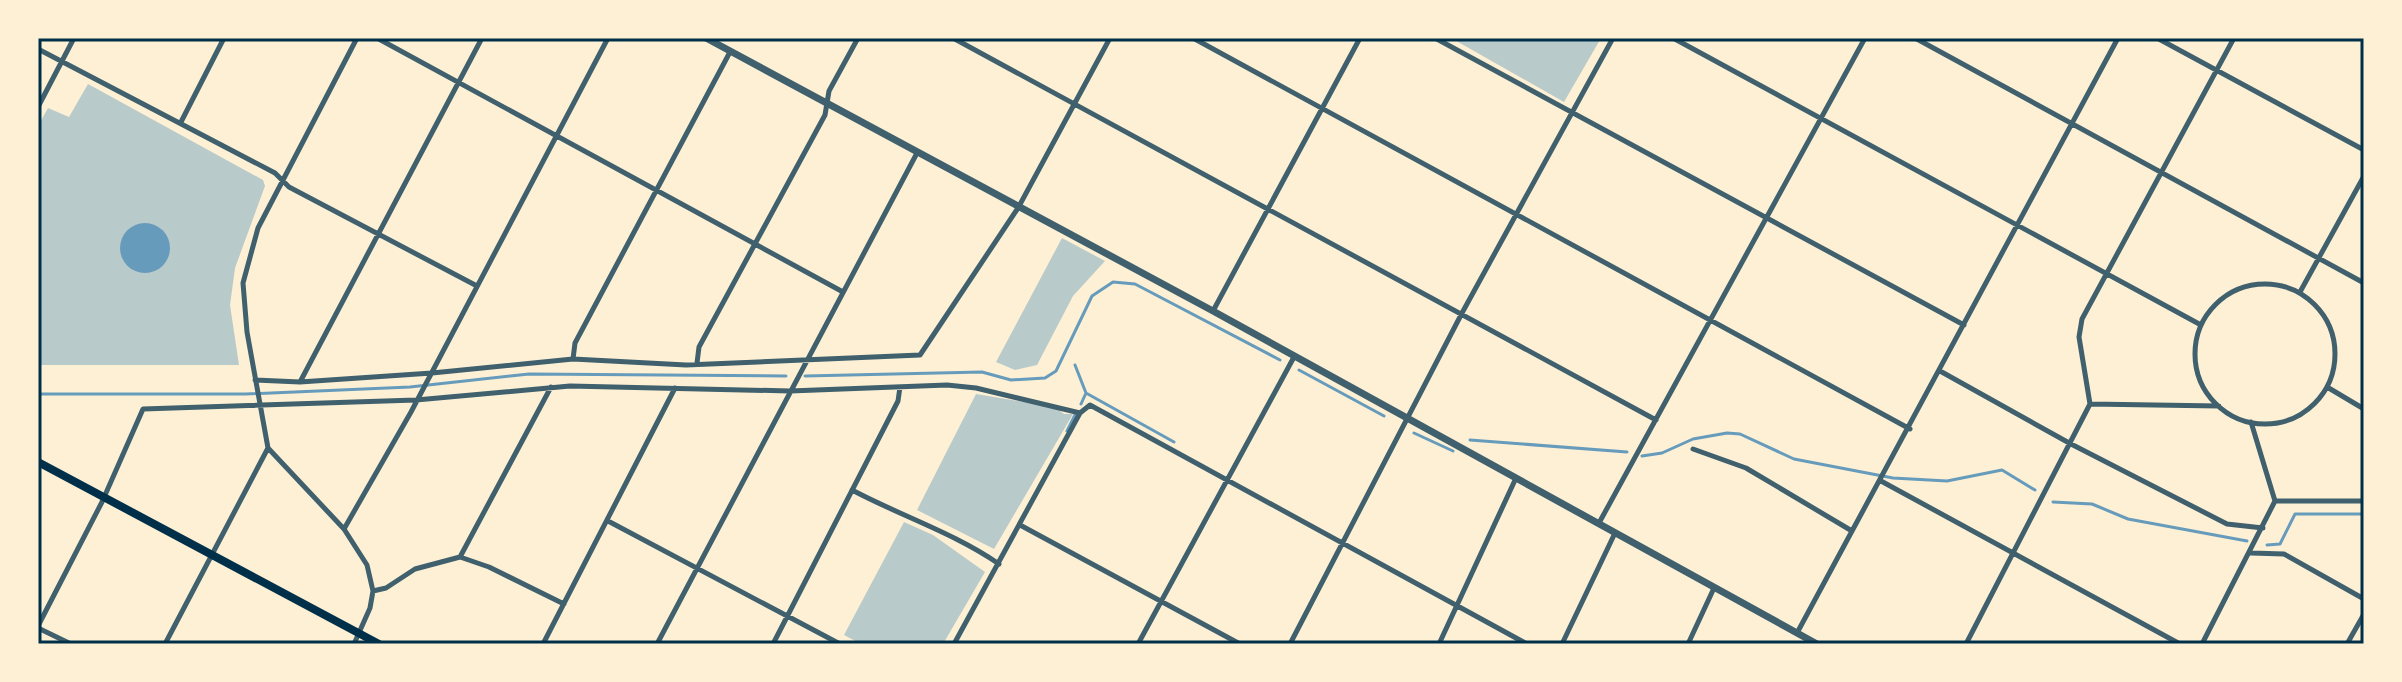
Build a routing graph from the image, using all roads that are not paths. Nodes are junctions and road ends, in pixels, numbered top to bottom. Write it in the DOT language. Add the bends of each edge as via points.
graph roads {
  1 [pos="74,38"];
  2 [pos="224,38"];
  3 [pos="357,38"];
  4 [pos="377,38"];
  5 [pos="482,38"];
  6 [pos="608,38"];
  7 [pos="706,38"];
  8 [pos="858,38"];
  9 [pos="953,38"];
  10 [pos="1110,38"];
  11 [pos="1193,38"];
  12 [pos="1360,38"];
  13 [pos="1435,38"];
  14 [pos="1613,38"];
  15 [pos="1673,38"];
  16 [pos="1865,38"];
  17 [pos="1915,38"];
  18 [pos="2118,38"];
  19 [pos="2157,38"];
  20 [pos="2234,38"];
  21 [pos="38,49"];
  22 [pos="730,52"];
  23 [pos="62,60"];
  24 [pos="2216,70"];
  25 [pos="458,82"];
  26 [pos="827,104"];
  27 [pos="1074,105"];
  28 [pos="38,107"];
  29 [pos="1322,109"];
  30 [pos="1573,113"];
  31 [pos="1821,116"];
  32 [pos="181,122"];
  33 [pos="2074,124"];
  34 [pos="555,136"];
  35 [pos="2364,150"];
  36 [pos="917,153"];
  37 [pos="2161,172"];
  38 [pos="2364,176"];
  39 [pos="283,182"];
  40 [pos="655,190"];
  41 [pos="1018,208"];
  42 [pos="1268,209"];
  43 [pos="1516,214"];
  44 [pos="1766,217"];
  45 [pos="2018,224"];
  46 [pos="379,235"];
  47 [pos="754,245"];
  48 [pos="2319,258"];
  49 [pos="2105,274"];
  50 [pos="2364,283"];
  51 [pos="477,286"];
  52 [pos="843,292"];
  53 [pos="2300,292"];
  54 [pos="1213,311"];
  55 [pos="1462,313"];
  56 [pos="1711,321"];
  57 [pos="1964,325"];
  58 [pos="2201,325"];
  59 [pos="1294,357"];
  60 [pos="573,359"];
  61 [pos="807,359"];
  62 [pos="697,363"];
  63 [pos="1940,371"];
  64 [pos="432,373"];
  65 [pos="300,382"];
  66 [pos="256,384"];
  67 [pos="551,387"];
  68 [pos="900,387"];
  69 [pos="2327,387"];
  70 [pos="675,388"];
  71 [pos="792,388"];
  72 [pos="416,400"];
  73 [pos="2090,404"];
  74 [pos="260,405"];
  75 [pos="2219,406"];
  76 [pos="2364,409"];
  77 [pos="1080,413"];
  78 [pos="1407,419"];
  79 [pos="1656,420"];
  80 [pos="2251,422"];
  81 [pos="1910,429"];
  82 [pos="2071,444"];
  83 [pos="268,448"];
  84 [pos="1693,449"];
  85 [pos="38,462"];
  86 [pos="1516,477"];
  87 [pos="1226,479"];
  88 [pos="1882,480"];
  89 [pos="852,490"];
  90 [pos="105,495"];
  91 [pos="2275,501"];
  92 [pos="2364,501"];
  93 [pos="608,521"];
  94 [pos="1599,523"];
  95 [pos="1020,525"];
  96 [pos="2263,528"];
  97 [pos="344,529"];
  98 [pos="1852,531"];
  99 [pos="1615,533"];
  100 [pos="1342,544"];
  101 [pos="214,553"];
  102 [pos="2251,553"];
  103 [pos="2015,554"];
  104 [pos="460,557"];
  105 [pos="999,564"];
  106 [pos="697,568"];
  107 [pos="1714,588"];
  108 [pos="373,591"];
  109 [pos="1161,599"];
  110 [pos="2364,599"];
  111 [pos="564,604"];
  112 [pos="1456,605"];
  113 [pos="2364,614"];
  114 [pos="788,616"];
  115 [pos="38,627"];
  116 [pos="1797,633"];
  117 [pos="359,634"];
  118 [pos="71,644"];
  119 [pos="165,644"];
  120 [pos="354,644"];
  121 [pos="379,644"];
  122 [pos="543,644"];
  123 [pos="657,644"];
  124 [pos="773,644"];
  125 [pos="840,644"];
  126 [pos="954,644"];
  127 [pos="1138,644"];
  128 [pos="1240,644"];
  129 [pos="1290,644"];
  130 [pos="1439,644"];
  131 [pos="1527,644"];
  132 [pos="1562,644"];
  133 [pos="1688,644"];
  134 [pos="1817,644"];
  135 [pos="1966,644"];
  136 [pos="2180,644"];
  137 [pos="2202,644"];
  138 [pos="2347,644"];
  1 -- 23 [label="street"];
  2 -- 32 [label="street"];
  3 -- 39 [label="street"];
  4 -- 25 [label="street"];
  5 -- 25 [label="street"];
  6 -- 34 [label="street"];
  7 -- 22 [label="street"];
  8 -- 26 [label="street"];
  9 -- 27 [label="street"];
  10 -- 27 [label="street"];
  11 -- 29 [label="street"];
  12 -- 29 [label="street"];
  13 -- 30 [label="street"];
  14 -- 30 [label="street"];
  15 -- 31 [label="street"];
  16 -- 31 [label="street"];
  17 -- 33 [label="street"];
  18 -- 33 [label="street"];
  19 -- 24 [label="street"];
  20 -- 24 [label="street"];
  21 -- 23 [label="street"];
  22 -- 26 [label="street"];
  22 -- 40 [label="street"];
  23 -- 28 [label="street"];
  23 -- 32 [label="street"];
  24 -- 35 [label="street"];
  24 -- 37 [label="street"];
  25 -- 34 [label="street"];
  25 -- 46 [label="street"];
  26 -- 36 [label="street"];
  26 -- 47 [label="street"];
  27 -- 41 [label="street"];
  27 -- 42 [label="street"];
  29 -- 42 [label="street"];
  29 -- 43 [label="street"];
  30 -- 43 [label="street"];
  30 -- 44 [label="street"];
  31 -- 44 [label="street"];
  31 -- 45 [label="street"];
  32 -- 39 [label="street"];
  33 -- 37 [label="street"];
  33 -- 45 [label="street"];
  34 -- 40 [label="street"];
  34 -- 51 [label="street"];
  36 -- 41 [label="street"];
  36 -- 52 [label="street"];
  37 -- 48 [label="street"];
  37 -- 49 [label="street"];
  38 -- 48 [label="street"];
  39 -- 46 [label="street"];
  39 -- 66 [label="street" via="252,244 243,283"];
  40 -- 47 [label="street"];
  40 -- 60 [label="street" via="575,343"];
  41 -- 54 [label="street"];
  41 -- 61 [label="street" via="920,355"];
  42 -- 54 [label="street"];
  42 -- 55 [label="street"];
  43 -- 55 [label="street"];
  43 -- 56 [label="street"];
  44 -- 56 [label="street"];
  44 -- 57 [label="street"];
  45 -- 49 [label="street"];
  45 -- 57 [label="street"];
  46 -- 51 [label="street"];
  46 -- 65 [label="street"];
  47 -- 52 [label="street"];
  47 -- 62 [label="street" via="699,347"];
  48 -- 50 [label="street"];
  48 -- 53 [label="street"];
  49 -- 58 [label="street"];
  49 -- 73 [label="street" via="2079,327"];
  51 -- 64 [label="street"];
  52 -- 61 [label="street"];
  53 -- 58 [label="street" via="2275,284 2252,285 2213,306"];
  53 -- 69 [label="street" via="2327,322 2334,343"];
  54 -- 59 [label="street"];
  55 -- 78 [label="street"];
  55 -- 79 [label="street"];
  56 -- 79 [label="street"];
  56 -- 81 [label="street"];
  57 -- 63 [label="street"];
  58 -- 75 [label="street" via="2195,347 2197,371"];
  59 -- 78 [label="street"];
  59 -- 87 [label="street"];
  60 -- 62 [label="street"];
  60 -- 64 [label="street"];
  61 -- 62 [label="street"];
  61 -- 71 [label="street"];
  63 -- 81 [label="street"];
  63 -- 82 [label="street"];
  64 -- 65 [label="street"];
  64 -- 72 [label="street"];
  65 -- 66 [label="street"];
  66 -- 74 [label="street"];
  67 -- 70 [label="street"];
  67 -- 72 [label="street"];
  67 -- 104 [label="street"];
  68 -- 71 [label="street"];
  68 -- 77 [label="street" via="962,386"];
  68 -- 89 [label="street" via="898,401"];
  69 -- 76 [label="street"];
  69 -- 80 [label="street" via="2301,414 2283,422"];
  70 -- 71 [label="street"];
  70 -- 93 [label="street"];
  71 -- 106 [label="street"];
  72 -- 74 [label="street"];
  72 -- 97 [label="street"];
  73 -- 75 [label="street"];
  73 -- 82 [label="street"];
  74 -- 83 [label="street"];
  74 -- 90 [label="street" via="143,409"];
  75 -- 80 [label="street"];
  77 -- 87 [label="street" via="1086,406 1096,407"];
  77 -- 95 [label="street"];
  78 -- 86 [label="street"];
  78 -- 100 [label="street"];
  79 -- 94 [label="street"];
  80 -- 91 [label="street"];
  81 -- 88 [label="street"];
  82 -- 96 [label="street" via="2227,524"];
  82 -- 103 [label="street"];
  83 -- 97 [label="street"];
  83 -- 101 [label="street"];
  84 -- 98 [label="street" via="1746,468"];
  85 -- 90 [label="main road"];
  86 -- 94 [label="street"];
  86 -- 112 [label="street"];
  87 -- 100 [label="street"];
  87 -- 109 [label="street"];
  88 -- 98 [label="street"];
  88 -- 103 [label="street"];
  89 -- 105 [label="street" via="971,544"];
  89 -- 114 [label="street"];
  90 -- 101 [label="main road"];
  90 -- 115 [label="street"];
  91 -- 92 [label="street"];
  91 -- 96 [label="street"];
  93 -- 106 [label="street"];
  93 -- 111 [label="street"];
  94 -- 99 [label="street"];
  95 -- 105 [label="street"];
  95 -- 109 [label="street"];
  96 -- 102 [label="street"];
  97 -- 108 [label="street" via="367,565"];
  98 -- 116 [label="street"];
  99 -- 107 [label="street"];
  99 -- 132 [label="street"];
  100 -- 112 [label="street"];
  100 -- 129 [label="street"];
  101 -- 117 [label="main road"];
  101 -- 119 [label="street"];
  102 -- 110 [label="street" via="2284,554"];
  102 -- 137 [label="street"];
  103 -- 135 [label="street"];
  103 -- 136 [label="street"];
  104 -- 108 [label="street" via="415,569"];
  104 -- 111 [label="street"];
  105 -- 126 [label="street"];
  106 -- 114 [label="street"];
  106 -- 123 [label="street"];
  107 -- 116 [label="street"];
  107 -- 133 [label="street"];
  108 -- 117 [label="street"];
  109 -- 127 [label="street"];
  109 -- 128 [label="street"];
  111 -- 122 [label="street"];
  112 -- 130 [label="street"];
  112 -- 131 [label="street"];
  113 -- 138 [label="street"];
  114 -- 124 [label="street"];
  114 -- 125 [label="street"];
  115 -- 118 [label="street"];
  116 -- 134 [label="street"];
  117 -- 120 [label="street"];
  117 -- 121 [label="main road"];
}
